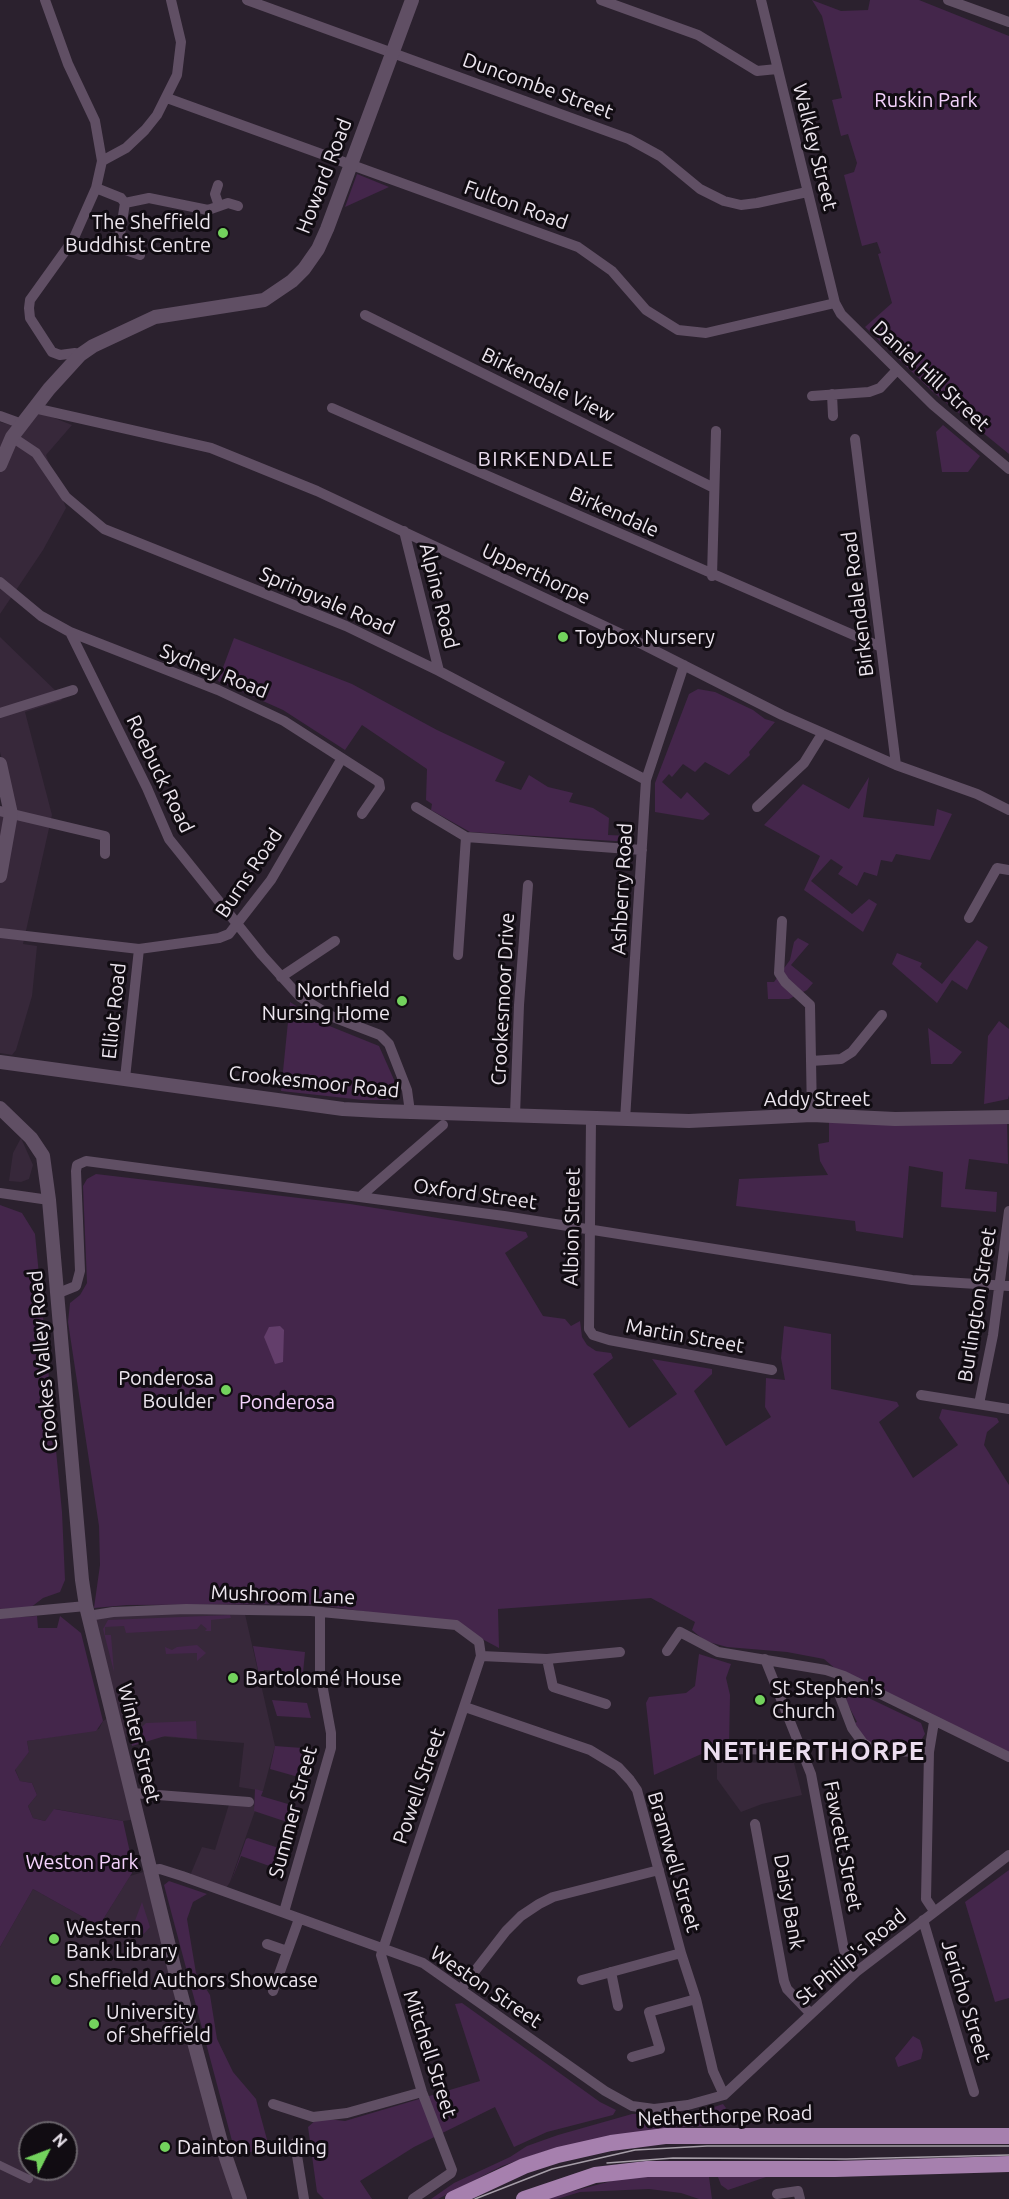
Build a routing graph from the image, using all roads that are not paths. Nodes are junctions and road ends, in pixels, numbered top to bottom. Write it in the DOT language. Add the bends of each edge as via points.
graph roads {
  1 [pos="45,0"];
  2 [pos="171,0"];
  3 [pos="247,0"];
  4 [pos="412,0"];
  5 [pos="601,0"];
  6 [pos="761,0"];
  7 [pos="948,0"];
  8 [pos="1009,22"];
  9 [pos="392,51"];
  10 [pos="777,69"];
  11 [pos="167,98"];
  12 [pos="102,161"];
  13 [pos="351,162"];
  14 [pos="219,185"];
  15 [pos="96,188"];
  16 [pos="807,192"];
  17 [pos="125,203"];
  18 [pos="219,206"];
  19 [pos="238,206"];
  20 [pos="140,255"];
  21 [pos="835,303"];
  22 [pos="365,315"];
  23 [pos="80,355"];
  24 [pos="896,371"];
  25 [pos="832,394"];
  26 [pos="812,396"];
  27 [pos="34,408"];
  28 [pos="332,408"];
  29 [pos="0,416"];
  30 [pos="833,416"];
  31 [pos="22,424"];
  32 [pos="717,431"];
  33 [pos="12,437"];
  34 [pos="855,439"];
  35 [pos="0,465"];
  36 [pos="1009,469"];
  37 [pos="714,488"];
  38 [pos="404,531"];
  39 [pos="711,576"];
  40 [pos="0,582"];
  41 [pos="70,632"];
  42 [pos="881,647"];
  43 [pos="684,665"];
  44 [pos="439,671"];
  45 [pos="73,690"];
  46 [pos="0,713"];
  47 [pos="822,734"];
  48 [pos="342,758"];
  49 [pos="0,764"];
  50 [pos="896,765"];
  51 [pos="646,780"];
  52 [pos="416,807"];
  53 [pos="757,807"];
  54 [pos="1009,810"];
  55 [pos="5,812"];
  56 [pos="362,814"];
  57 [pos="466,837"];
  58 [pos="642,850"];
  59 [pos="105,854"];
  60 [pos="1009,870"];
  61 [pos="0,876"];
  62 [pos="528,885"];
  63 [pos="969,918"];
  64 [pos="782,921"];
  65 [pos="237,926"];
  66 [pos="0,933"];
  67 [pos="335,941"];
  68 [pos="139,948"];
  69 [pos="458,955"];
  70 [pos="281,977"];
  71 [pos="882,1015"];
  72 [pos="811,1061"];
  73 [pos="0,1062"];
  74 [pos="125,1078"];
  75 [pos="0,1108"];
  76 [pos="410,1112"];
  77 [pos="515,1115"];
  78 [pos="812,1115"];
  79 [pos="1009,1116"];
  80 [pos="591,1119"];
  81 [pos="625,1120"];
  82 [pos="443,1125"];
  83 [pos="0,1193"];
  84 [pos="361,1196"];
  85 [pos="49,1200"];
  86 [pos="1009,1211"];
  87 [pos="590,1230"];
  88 [pos="1004,1287"];
  89 [pos="56,1294"];
  90 [pos="593,1335"];
  91 [pos="772,1370"];
  92 [pos="921,1395"];
  93 [pos="979,1404"];
  94 [pos="1009,1409"];
  95 [pos="320,1612"];
  96 [pos="0,1614"];
  97 [pos="88,1616"];
  98 [pos="667,1651"];
  99 [pos="620,1652"];
  100 [pos="481,1656"];
  101 [pos="547,1659"];
  102 [pos="765,1659"];
  103 [pos="843,1676"];
  104 [pos="606,1704"];
  105 [pos="465,1707"];
  106 [pos="934,1722"];
  107 [pos="722,1749"];
  108 [pos="802,1750"];
  109 [pos="928,1752"];
  110 [pos="1009,1757"];
  111 [pos="132,1793"];
  112 [pos="249,1802"];
  113 [pos="755,1824"];
  114 [pos="1009,1855"];
  115 [pos="150,1870"];
  116 [pos="658,1870"];
  117 [pos="934,1911"];
  118 [pos="284,1912"];
  119 [pos="299,1919"];
  120 [pos="923,1920"];
  121 [pos="267,1944"];
  122 [pos="382,1949"];
  123 [pos="287,1951"];
  124 [pos="681,1953"];
  125 [pos="611,1972"];
  126 [pos="856,1972"];
  127 [pos="582,1980"];
  128 [pos="461,1989"];
  129 [pos="273,1991"];
  130 [pos="696,1999"];
  131 [pos="618,2006"];
  132 [pos="811,2014"];
  133 [pos="632,2057"];
  134 [pos="422,2092"];
  135 [pos="974,2092"];
  136 [pos="724,2095"];
  137 [pos="273,2104"];
  138 [pos="1009,2136"];
  139 [pos="295,2144"];
  140 [pos="1009,2164"];
  141 [pos="0,2165"];
  142 [pos="18,2174"];
  143 [pos="777,2194"];
  144 [pos="240,2199"];
  145 [pos="304,2199"];
  146 [pos="413,2199"];
  147 [pos="453,2199"];
  148 [pos="524,2199"];
  149 [pos="800,2199"];
  1 -- 12 [label="street" via="68,64 95,121"];
  2 -- 11 [label="street" via="182,42 177,75"];
  3 -- 9 [label="street, Duncombe Street"];
  4 -- 9 [label="street, Howard Road"];
  5 -- 10 [label="street" via="698,35 757,71"];
  6 -- 10 [label="street, Walkley Street"];
  7 -- 8 [label="street"];
  9 -- 13 [label="street, Howard Road"];
  9 -- 16 [label="street, Duncombe Street" via="629,139 660,156 700,189 724,201 741,205"];
  10 -- 16 [label="street, Walkley Street"];
  11 -- 12 [label="street" via="145,130 126,148"];
  11 -- 13 [label="street, Fulton Road"];
  12 -- 15 [label="street"];
  13 -- 21 [label="street, Fulton Road" via="578,247 608,267 651,314 687,333 706,333"];
  13 -- 23 [label="street, Howard Road" via="318,249 294,280 279,292 250,303 155,317 108,337"];
  14 -- 18 [label="street" via="215,194"];
  15 -- 17 [label="street"];
  15 -- 23 [label="street" via="73,240 30,300 30,318 52,352"];
  16 -- 21 [label="street, Walkley Street"];
  17 -- 18 [label="street" via="149,198 208,210"];
  17 -- 20 [label="street" via="119,241 123,249"];
  18 -- 19 [label="street"];
  21 -- 24 [label="street, Daniel Hill Street" via="850,325"];
  22 -- 37 [label="street, Birkendale View"];
  23 -- 27 [label="street, Howard Road"];
  24 -- 25 [label="street" via="880,388 869,392"];
  24 -- 36 [label="street, Daniel Hill Street"];
  25 -- 26 [label="street"];
  25 -- 30 [label="street"];
  27 -- 31 [label="street, Howard Road"];
  27 -- 38 [label="street, Upperthorpe" via="211,448 317,490"];
  28 -- 39 [label="street, Birkendale"];
  29 -- 31 [label="street"];
  31 -- 33 [label="street, Howard Road"];
  32 -- 37 [label="street"];
  33 -- 35 [label="street, Howard Road"];
  33 -- 44 [label="street, Springvale Road" via="36,453 66,497 104,528 346,626"];
  34 -- 42 [label="street, Birkendale Road"];
  37 -- 39 [label="street"];
  38 -- 43 [label="street, Upperthorpe"];
  38 -- 44 [label="street, Alpine Road"];
  39 -- 42 [label="street, Birkendale"];
  40 -- 41 [label="street, Sydney Road" via="41,616"];
  41 -- 48 [label="street, Sydney Road" via="260,708"];
  41 -- 65 [label="street, Roebuck Road" via="169,839"];
  42 -- 50 [label="street, Birkendale Road"];
  43 -- 47 [label="street, Upperthorpe"];
  43 -- 51 [label="street, Ashberry Road"];
  44 -- 51 [label="street, Springvale Road"];
  45 -- 46 [label="street"];
  47 -- 50 [label="street, Upperthorpe"];
  47 -- 53 [label="street" via="804,763"];
  48 -- 56 [label="street, Sydney Road" via="380,784"];
  48 -- 65 [label="street, Burns Road" via="271,880"];
  49 -- 55 [label="street"];
  50 -- 54 [label="street, Upperthorpe" via="977,794"];
  51 -- 58 [label="street, Ashberry Road"];
  52 -- 57 [label="street"];
  55 -- 59 [label="street" via="105,836"];
  55 -- 61 [label="street"];
  57 -- 58 [label="street"];
  57 -- 69 [label="street"];
  58 -- 81 [label="street, Ashberry Road"];
  60 -- 63 [label="street" via="997,868"];
  62 -- 77 [label="street, Crookesmoor Drive"];
  64 -- 72 [label="street" via="779,973 810,1005"];
  65 -- 68 [label="street, Burns Road" via="219,938"];
  65 -- 70 [label="street, Roebuck Road"];
  66 -- 68 [label="street, Burns Road"];
  67 -- 70 [label="street"];
  68 -- 74 [label="street, Elliot Road"];
  70 -- 76 [label="street, Roebuck Road" via="316,1008 380,1035 389,1044"];
  71 -- 72 [label="street" via="852,1052 841,1059"];
  72 -- 78 [label="street"];
  73 -- 74 [label="street, Crookesmoor Road"];
  74 -- 76 [label="street, Crookesmoor Road" via="343,1109"];
  75 -- 85 [label="street, Crookes Valley Road" via="43,1156"];
  76 -- 77 [label="street, Crookesmoor Road"];
  77 -- 80 [label="street, Crookesmoor Road"];
  78 -- 79 [label="street, Addy Street" via="895,1119"];
  78 -- 81 [label="street, Addy Street"];
  80 -- 81 [label="street, Crookesmoor Road"];
  80 -- 87 [label="street, Albion Street"];
  82 -- 84 [label="street"];
  83 -- 85 [label="street"];
  84 -- 87 [label="street, Oxford Street"];
  84 -- 89 [label="street, Oxford Street" via="104,1162 80,1163 76,1171 80,1270 76,1286"];
  85 -- 89 [label="street, Crookes Valley Road"];
  86 -- 88 [label="street, Burlington Street"];
  87 -- 88 [label="street, Oxford Street" via="912,1280"];
  87 -- 90 [label="street, Albion Street" via="589,1329"];
  88 -- 93 [label="street, Burlington Street"];
  89 -- 97 [label="street, Crookes Valley Road"];
  90 -- 91 [label="street, Martin Street"];
  92 -- 93 [label="street"];
  93 -- 94 [label="street"];
  95 -- 97 [label="street, Mushroom Lane" via="232,1608"];
  95 -- 100 [label="street, Mushroom Lane" via="456,1625 479,1642"];
  95 -- 118 [label="street, Summer Street" via="320,1673 331,1748"];
  96 -- 97 [label="street, Mushroom Lane"];
  97 -- 111 [label="street, Winter Street"];
  98 -- 102 [label="street" via="680,1632 718,1652"];
  99 -- 101 [label="street"];
  100 -- 101 [label="street"];
  100 -- 105 [label="street, Powell Street"];
  101 -- 104 [label="street" via="553,1687"];
  102 -- 103 [label="street" via="808,1665"];
  102 -- 108 [label="street, Fawcett Street"];
  103 -- 106 [label="street"];
  103 -- 109 [label="street" via="839,1694 852,1728 863,1743 876,1751"];
  105 -- 116 [label="street, Bramwell Street" via="590,1750 618,1767 637,1790"];
  105 -- 122 [label="street, Powell Street"];
  106 -- 109 [label="street"];
  106 -- 110 [label="street"];
  107 -- 108 [label="street"];
  108 -- 126 [label="street, Fawcett Street" via="811,1774 844,1950"];
  109 -- 117 [label="street" via="926,1899"];
  111 -- 112 [label="street"];
  111 -- 115 [label="street, Winter Street"];
  113 -- 132 [label="street, Daisy Bank" via="784,1981"];
  114 -- 117 [label="street, St Philip's Road"];
  115 -- 118 [label="street, Weston Street" via="182,1876"];
  115 -- 144 [label="street, Winter Street" via="216,2126"];
  116 -- 124 [label="street, Bramwell Street"];
  116 -- 128 [label="street" via="539,1904 506,1931"];
  117 -- 120 [label="street, St Philip's Road"];
  118 -- 119 [label="street, Weston Street"];
  119 -- 122 [label="street, Weston Street"];
  119 -- 123 [label="street"];
  120 -- 126 [label="street, St Philip's Road"];
  120 -- 135 [label="street, Jericho Street"];
  121 -- 123 [label="street"];
  122 -- 128 [label="street, Weston Street" via="423,1963"];
  122 -- 134 [label="street, Mitchell Street" via="381,1962"];
  123 -- 129 [label="street"];
  124 -- 125 [label="street"];
  124 -- 130 [label="street, Bramwell Street"];
  125 -- 127 [label="street"];
  125 -- 131 [label="street"];
  126 -- 132 [label="street, St Philip's Road"];
  128 -- 136 [label="street, Weston Street" via="624,2103 669,2108"];
  130 -- 133 [label="street" via="649,2012 660,2049"];
  130 -- 136 [label="street, Bramwell Street" via="713,2071"];
  132 -- 136 [label="street, St Philip's Road"];
  134 -- 137 [label="street" via="347,2113 313,2117"];
  134 -- 146 [label="street, Mitchell Street" via="452,2170"];
  138 -- 147 [label="highway, Netherthorpe Road" via="665,2136 558,2155"];
  139 -- 145 [label="street"];
  140 -- 148 [label="highway" via="647,2169 595,2175"];
  141 -- 142 [label="street"];
  143 -- 149 [label="street" via="798,2191"];
}
